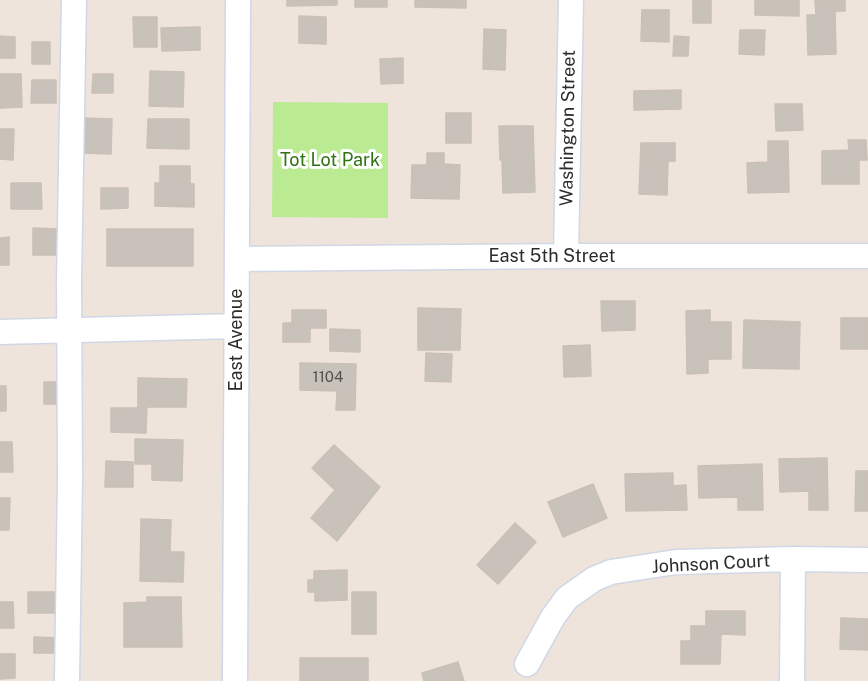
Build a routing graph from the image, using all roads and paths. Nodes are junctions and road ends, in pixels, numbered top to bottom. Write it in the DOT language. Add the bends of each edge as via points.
graph roads {
  1 [pos="74,0"];
  2 [pos="238,0"];
  3 [pos="571,0"];
  4 [pos="566,256"];
  5 [pos="868,256"];
  6 [pos="237,259"];
  7 [pos="236,326"];
  8 [pos="70,331"];
  9 [pos="0,332"];
  10 [pos="793,559"];
  11 [pos="868,560"];
  12 [pos="526,664"];
  13 [pos="67,681"];
  14 [pos="235,681"];
  15 [pos="792,681"];
  1 -- 8 [label="street"];
  2 -- 6 [label="street, East Avenue"];
  3 -- 4 [label="street, Washington Street"];
  4 -- 5 [label="street, East 5th Street"];
  4 -- 6 [label="street, East 5th Street"];
  6 -- 7 [label="street, East Avenue"];
  7 -- 8 [label="street"];
  7 -- 14 [label="street, East Avenue"];
  8 -- 9 [label="street"];
  8 -- 13 [label="street"];
  10 -- 11 [label="street, Johnson Court"];
  10 -- 12 [label="street, Johnson Court" via="676,562 594,579 567,598"];
  10 -- 15 [label="street"];
}
